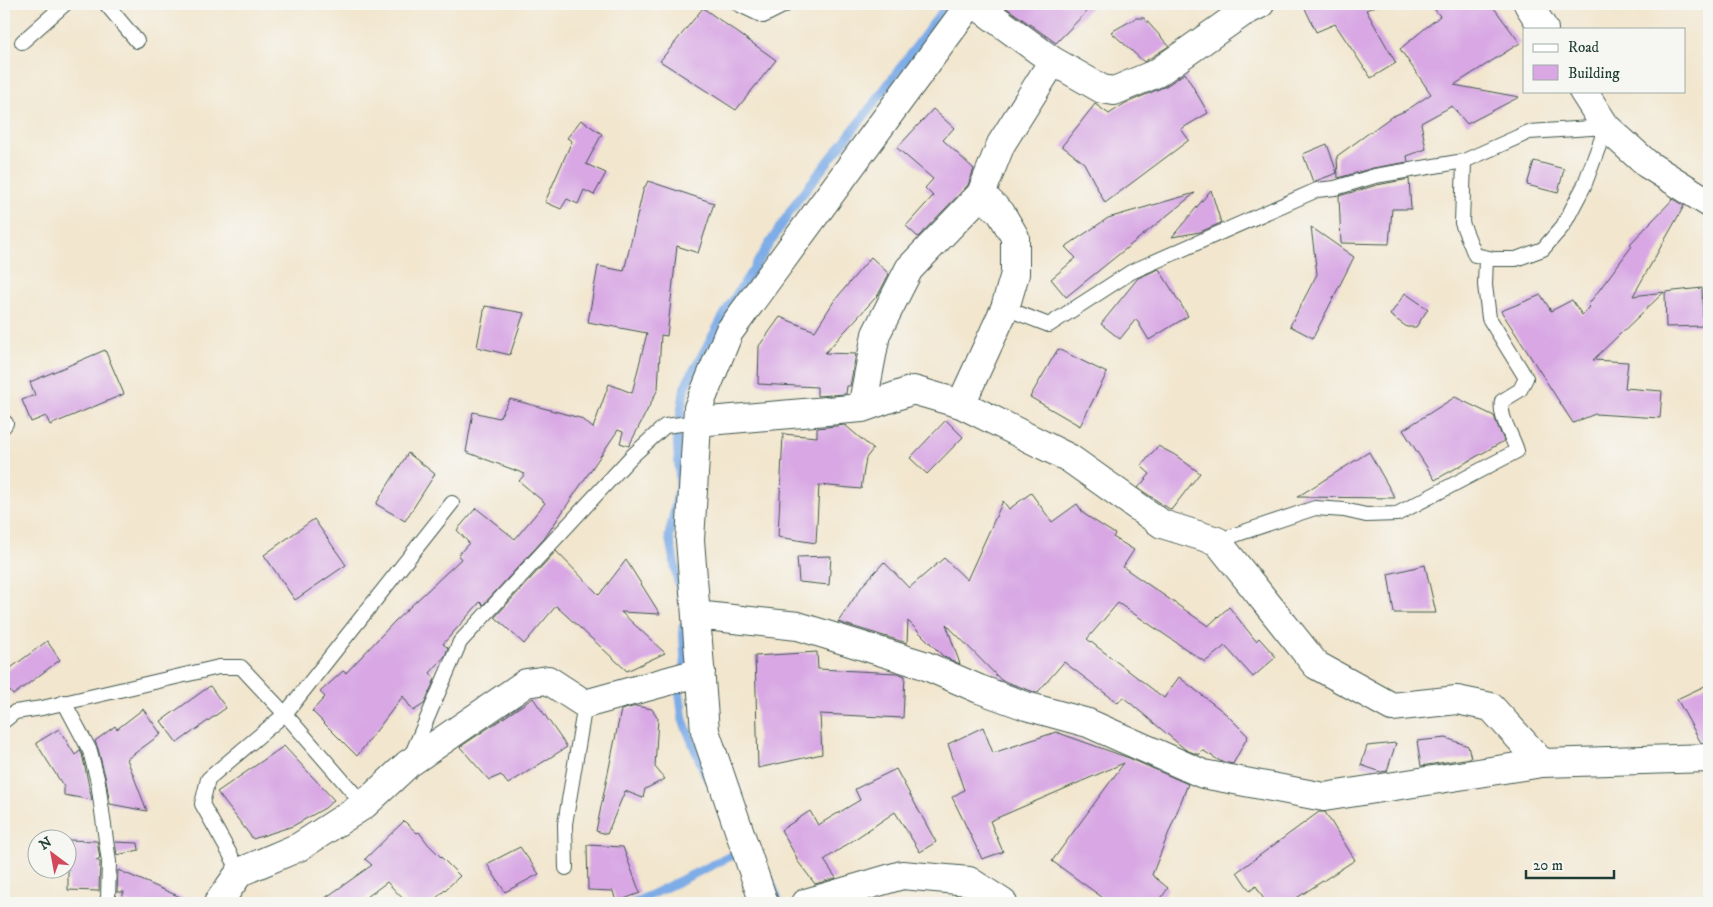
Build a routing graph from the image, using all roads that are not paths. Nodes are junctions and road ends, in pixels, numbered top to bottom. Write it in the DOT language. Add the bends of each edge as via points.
graph roads {
  1 [pos="65,4"];
  2 [pos="106,4"];
  3 [pos="738,4"];
  4 [pos="787,4"];
  5 [pos="970,4"];
  6 [pos="975,4"];
  7 [pos="1260,4"];
  8 [pos="1528,4"];
  9 [pos="1543,28"];
  10 [pos="136,41"];
  11 [pos="22,42"];
  12 [pos="1053,61"];
  13 [pos="1584,92"];
  14 [pos="1606,127"];
  15 [pos="1464,161"];
  16 [pos="981,194"];
  17 [pos="1709,203"];
  18 [pos="1486,258"];
  19 [pos="1005,308"];
  20 [pos="961,404"];
  21 [pos="862,408"];
  22 [pos="697,422"];
  23 [pos="452,503"];
  24 [pos="1217,541"];
  25 [pos="696,616"];
  26 [pos="701,672"];
  27 [pos="64,702"];
  28 [pos="585,704"];
  29 [pos="285,714"];
  30 [pos="4,721"];
  31 [pos="1709,758"];
  32 [pos="1542,763"];
  33 [pos="408,764"];
  34 [pos="364,805"];
  35 [pos="566,868"];
  36 [pos="240,872"];
  37 [pos="105,903"];
  38 [pos="218,903"];
  39 [pos="764,903"];
  40 [pos="806,903"];
  41 [pos="1003,903"];
  1 -- 11 [label="lane"];
  2 -- 10 [label="lane"];
  3 -- 4 [label="lane" via="763,16"];
  5 -- 22 [label="street" via="729,332 698,408"];
  6 -- 12 [label="street"];
  7 -- 12 [label="street" via="1242,13 1157,73 1114,91 1102,89"];
  8 -- 9 [label="street"];
  12 -- 16 [label="street" via="1001,144"];
  13 -- 14 [label="street"];
  14 -- 15 [label="lane" via="1529,132"];
  14 -- 17 [label="street" via="1647,164"];
  14 -- 18 [label="lane" via="1584,186 1563,226 1543,249 1516,259"];
  15 -- 18 [label="lane" via="1462,223 1475,254"];
  15 -- 19 [label="lane" via="1375,176 1317,190 1131,272 1049,326"];
  16 -- 19 [label="street" via="1001,212 1015,237 1016,274"];
  16 -- 21 [label="street" via="909,269 876,334"];
  18 -- 24 [label="lane" via="1489,318 1526,378 1520,390 1502,401 1500,411 1517,450 1397,514 1366,515 1316,508"];
  19 -- 20 [label="street"];
  20 -- 21 [label="street" via="913,390"];
  20 -- 24 [label="street" via="1069,458 1162,524"];
  21 -- 22 [label="street"];
  22 -- 25 [label="street" via="690,540"];
  22 -- 33 [label="lane" via="665,426 631,457 460,642"];
  23 -- 29 [label="lane"];
  24 -- 32 [label="street" via="1316,665 1392,707 1457,700 1491,707"];
  25 -- 26 [label="street"];
  25 -- 32 [label="street" via="798,626 924,665 1026,706 1088,723 1203,774 1324,797"];
  26 -- 28 [label="street"];
  26 -- 39 [label="street" via="705,731"];
  27 -- 29 [label="lane" via="219,667 241,667"];
  27 -- 30 [label="lane" via="15,712"];
  27 -- 37 [label="lane" via="90,751 98,782 110,862"];
  28 -- 33 [label="street" via="548,680 526,683"];
  28 -- 35 [label="lane" via="565,824"];
  29 -- 34 [label="lane"];
  29 -- 36 [label="lane" via="208,780 202,804"];
  31 -- 32 [label="street"];
  33 -- 34 [label="street"];
  34 -- 36 [label="street" via="299,848"];
  36 -- 38 [label="street"];
  40 -- 41 [label="street" via="902,875 969,881"];
}
